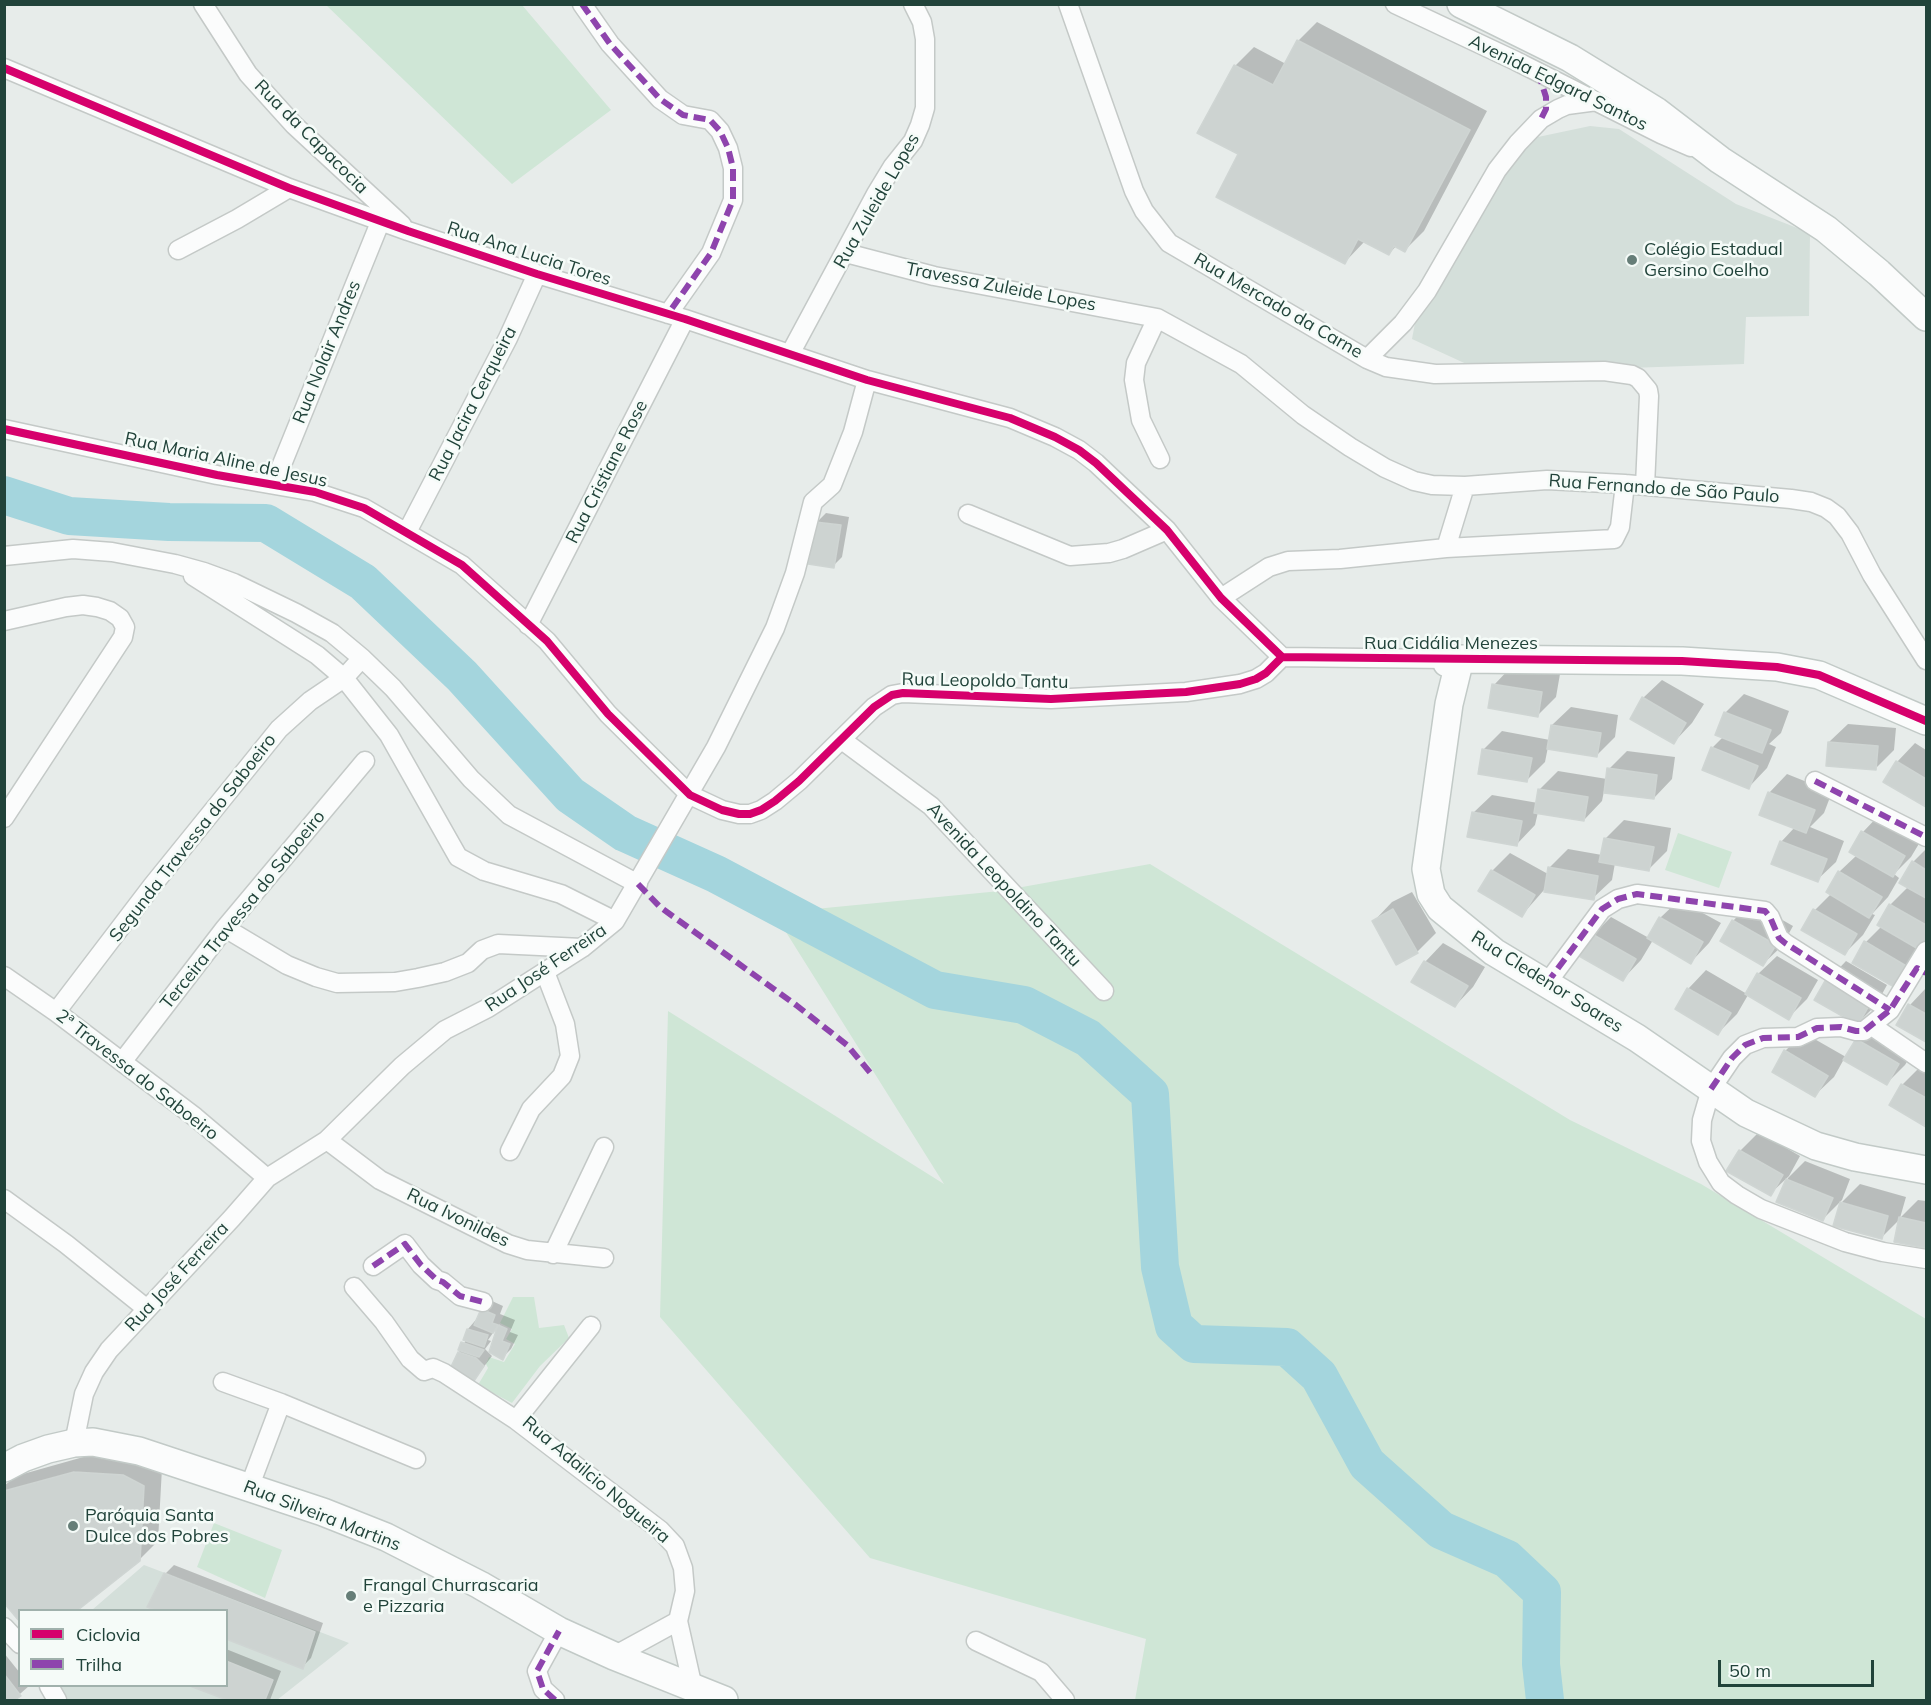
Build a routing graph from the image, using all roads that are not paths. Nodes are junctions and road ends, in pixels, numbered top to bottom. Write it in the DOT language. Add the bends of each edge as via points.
graph roads {
  1 [pos="204,4"];
  2 [pos="582,4"];
  3 [pos="913,4"];
  4 [pos="1068,4"];
  5 [pos="1395,4"];
  6 [pos="1461,4"];
  7 [pos="4,68"];
  8 [pos="1597,101"];
  9 [pos="1720,160"];
  10 [pos="289,188"];
  11 [pos="381,220"];
  12 [pos="408,231"];
  13 [pos="178,250"];
  14 [pos="846,253"];
  15 [pos="537,274"];
  16 [pos="677,316"];
  17 [pos="1926,317"];
  18 [pos="1157,318"];
  19 [pos="790,354"];
  20 [pos="1368,358"];
  21 [pos="867,380"];
  22 [pos="4,429"];
  23 [pos="1160,459"];
  24 [pos="274,484"];
  25 [pos="1625,484"];
  26 [pos="1465,486"];
  27 [pos="1645,486"];
  28 [pos="968,514"];
  29 [pos="1167,530"];
  30 [pos="407,532"];
  31 [pos="1446,549"];
  32 [pos="4,556"];
  33 [pos="175,564"];
  34 [pos="1221,598"];
  35 [pos="4,621"];
  36 [pos="528,625"];
  37 [pos="1282,657"];
  38 [pos="362,658"];
  39 [pos="1453,659"];
  40 [pos="1926,660"];
  41 [pos="344,678"];
  42 [pos="1926,721"];
  43 [pos="842,740"];
  44 [pos="365,760"];
  45 [pos="1815,781"];
  46 [pos="690,795"];
  47 [pos="4,818"];
  48 [pos="1926,837"];
  49 [pos="638,884"];
  50 [pos="615,921"];
  51 [pos="225,928"];
  52 [pos="582,948"];
  53 [pos="1926,951"];
  54 [pos="1922,971"];
  55 [pos="545,972"];
  56 [pos="4,976"];
  57 [pos="1546,984"];
  58 [pos="1104,992"];
  59 [pos="1890,1010"];
  60 [pos="56,1012"];
  61 [pos="1872,1026"];
  62 [pos="122,1062"];
  63 [pos="1926,1063"];
  64 [pos="1711,1089"];
  65 [pos="327,1140"];
  66 [pos="604,1148"];
  67 [pos="510,1151"];
  68 [pos="1926,1170"];
  69 [pos="267,1178"];
  70 [pos="4,1199"];
  71 [pos="554,1254"];
  72 [pos="604,1258"];
  73 [pos="1926,1259"];
  74 [pos="373,1266"];
  75 [pos="354,1287"];
  76 [pos="483,1302"];
  77 [pos="147,1309"];
  78 [pos="591,1326"];
  79 [pos="223,1382"];
  80 [pos="281,1403"];
  81 [pos="516,1420"];
  82 [pos="74,1443"];
  83 [pos="416,1459"];
  84 [pos="4,1468"];
  85 [pos="249,1488"];
  86 [pos="678,1621"];
  87 [pos="4,1627"];
  88 [pos="560,1631"];
  89 [pos="976,1641"];
  90 [pos="18,1642"];
  91 [pos="614,1656"];
  92 [pos="50,1687"];
  93 [pos="693,1688"];
  94 [pos="57,1701"];
  95 [pos="555,1701"];
  96 [pos="724,1701"];
  97 [pos="1065,1701"];
  1 -- 12 [label="street, Rua da Capacocia" via="248,74 294,125"];
  2 -- 16 [label="street, Rua Cristiane Rose" via="610,44 660,99 683,115 710,120 728,148 733,168 733,200 711,253"];
  3 -- 14 [label="street, Rua Zuleide Lopes" via="926,39 925,108 913,141 876,194"];
  4 -- 20 [label="street, Rua Mercado da Carne" via="1134,190 1155,227 1185,253"];
  5 -- 8 [label="street, Avenida Edgard Santos"];
  6 -- 9 [label="main road, Avenida Edgard Santos" via="1570,57 1656,111"];
  7 -- 10 [label="street, Rua Ana Lucia Tores"];
  8 -- 9 [label="street, Avenida Edgard Santos"];
  8 -- 20 [label="street, Rua Mercado da Carne" via="1558,109 1541,119 1518,143 1497,170 1427,291 1403,323"];
  9 -- 17 [label="main road, Avenida Edgard Santos" via="1826,229"];
  10 -- 11 [label="street, Rua Ana Lucia Tores"];
  10 -- 13 [label="street"];
  11 -- 12 [label="street, Rua Ana Lucia Tores"];
  11 -- 24 [label="street, Rua Nolair Andres"];
  12 -- 15 [label="street, Rua Ana Lucia Tores"];
  14 -- 18 [label="street, Travessa Zuleide Lopes" via="934,276"];
  14 -- 19 [label="street, Rua Zuleide Lopes"];
  15 -- 16 [label="street, Rua Ana Lucia Tores"];
  15 -- 30 [label="street, Rua Jacira Cerqueira"];
  16 -- 19 [label="street, Rua Ana Lucia Tores"];
  16 -- 36 [label="street, Rua Cristiane Rose"];
  18 -- 23 [label="street" via="1136,363 1134,380 1141,420"];
  18 -- 26 [label="street, Rua Fernando de São Paulo" via="1241,364 1303,415 1385,468 1414,482"];
  19 -- 21 [label="street, Rua Ana Lucia Tores"];
  20 -- 27 [label="street" via="1386,367 1435,374 1604,371 1632,375 1649,396"];
  21 -- 29 [label="street, Rua Ana Lucia Tores" via="1010,418 1055,437 1096,463"];
  21 -- 46 [label="street, Rua José Ferreira" via="853,432 832,485 813,502 795,573 775,628"];
  22 -- 24 [label="street, Rua Maria Aline de Jesus"];
  24 -- 30 [label="street, Rua Maria Aline de Jesus" via="364,508"];
  25 -- 26 [label="street, Rua Fernando de São Paulo" via="1547,480"];
  25 -- 27 [label="street, Rua Fernando de São Paulo"];
  25 -- 31 [label="street" via="1620,527 1614,539"];
  26 -- 31 [label="street"];
  27 -- 40 [label="street, Rua Fernando de São Paulo" via="1791,499 1826,508 1850,533"];
  28 -- 29 [label="street" via="1070,556 1108,554"];
  29 -- 34 [label="street"];
  30 -- 36 [label="street, Rua Maria Aline de Jesus" via="462,565"];
  31 -- 34 [label="street" via="1288,561 1269,567"];
  32 -- 33 [label="street" via="73,549"];
  33 -- 38 [label="street" via="234,583 296,613 332,633"];
  33 -- 41 [label="street" via="317,655"];
  34 -- 37 [label="street"];
  35 -- 47 [label="street" via="83,605 110,611 125,627 123,637"];
  36 -- 46 [label="street, Rua Maria Aline de Jesus" via="547,641 608,714"];
  37 -- 39 [label="street, Rua Cidália Menezes"];
  37 -- 43 [label="street, Rua Leopoldo Tantu" via="1256,679 1186,692 1051,699 903,693 884,699"];
  38 -- 41 [label="street, Segunda Travessa do Saboeiro"];
  38 -- 49 [label="street" via="471,779 509,815"];
  39 -- 42 [label="main road, Rua Cidália Menezes" via="1682,661 1777,667 1819,675"];
  39 -- 57 [label="main road, Rua Cledenor Soares" via="1426,869 1431,894 1455,922"];
  41 -- 50 [label="street" via="389,735 458,857 484,871 561,894"];
  41 -- 60 [label="street, Segunda Travessa do Saboeiro" via="310,700 258,753"];
  43 -- 46 [label="street, Rua Leopoldo Tantu" via="775,801 750,814 722,810"];
  43 -- 58 [label="street, Avenida Leopoldino Tantu" via="931,806"];
  44 -- 51 [label="street, Terceira Travessa do Saboeiro"];
  45 -- 48 [label="street"];
  46 -- 49 [label="street, Rua José Ferreira"];
  49 -- 50 [label="street, Rua José Ferreira"];
  50 -- 52 [label="street, Rua José Ferreira"];
  51 -- 52 [label="street" via="287,965 337,983 395,982 445,972 498,944"];
  51 -- 62 [label="street, Terceira Travessa do Saboeiro"];
  52 -- 55 [label="street, Rua José Ferreira"];
  53 -- 54 [label="street"];
  54 -- 59 [label="street"];
  55 -- 65 [label="street, Rua José Ferreira" via="445,1030"];
  55 -- 67 [label="street" via="565,1024 570,1056 562,1076 531,1109"];
  56 -- 60 [label="street, 2ª Travessa do Saboeiro"];
  57 -- 59 [label="street" via="1602,909 1637,894 1765,911 1785,943"];
  57 -- 64 [label="main road, Rua Cledenor Soares" via="1637,1038"];
  59 -- 61 [label="street"];
  60 -- 62 [label="street, 2ª Travessa do Saboeiro"];
  61 -- 63 [label="street"];
  61 -- 64 [label="street" via="1864,1031 1817,1028 1798,1037 1753,1041 1732,1058"];
  62 -- 69 [label="street, 2ª Travessa do Saboeiro"];
  64 -- 68 [label="main road, Rua Cledenor Soares" via="1746,1113 1816,1146"];
  64 -- 73 [label="street" via="1701,1141 1721,1182 1737,1195 1761,1209 1845,1242"];
  65 -- 69 [label="street, Rua José Ferreira"];
  65 -- 71 [label="street, Rua Ivonildes" via="380,1180 508,1244"];
  66 -- 71 [label="street"];
  69 -- 77 [label="street, Rua José Ferreira"];
  70 -- 77 [label="street"];
  71 -- 72 [label="street, Rua Ivonildes"];
  74 -- 76 [label="street" via="405,1244 437,1280 460,1296"];
  75 -- 81 [label="street" via="410,1359 424,1371 433,1368 444,1373"];
  77 -- 82 [label="street, Rua José Ferreira" via="94,1372 84,1394"];
  78 -- 81 [label="street, Rua Adailcio Nogueira"];
  79 -- 80 [label="street"];
  80 -- 83 [label="street"];
  80 -- 85 [label="street"];
  81 -- 86 [label="street, Rua Adailcio Nogueira" via="660,1530 675,1546 683,1568 685,1591"];
  82 -- 84 [label="main road, Rua Silveira Martins" via="48,1449"];
  82 -- 85 [label="main road, Rua Silveira Martins" via="93,1442 139,1451"];
  85 -- 88 [label="main road, Rua Silveira Martins" via="386,1537"];
  86 -- 91 [label="street"];
  86 -- 93 [label="street, Rua Adailcio Nogueira"];
  87 -- 90 [label="street"];
  88 -- 91 [label="main road, Rua Silveira Martins"];
  88 -- 95 [label="street" via="537,1671 543,1689"];
  89 -- 97 [label="street" via="1041,1672"];
  91 -- 93 [label="main road, Rua Silveira Martins"];
  92 -- 94 [label="street"];
  93 -- 96 [label="main road, Rua Silveira Martins"];
}
